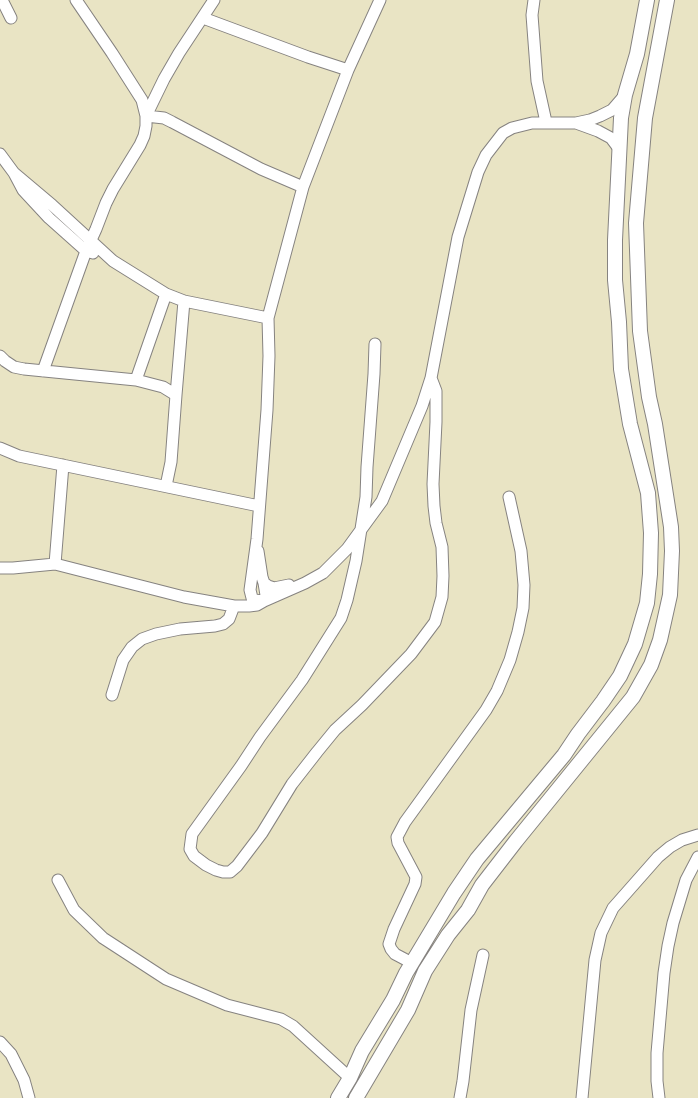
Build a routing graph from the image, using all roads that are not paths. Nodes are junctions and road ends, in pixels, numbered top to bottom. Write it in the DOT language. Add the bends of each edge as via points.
graph roads {
  1 [pos="2,0"];
  2 [pos="76,0"];
  3 [pos="214,0"];
  4 [pos="380,0"];
  5 [pos="534,0"];
  6 [pos="647,0"];
  7 [pos="667,0"];
  8 [pos="11,18"];
  9 [pos="203,18"];
  10 [pos="348,70"];
  11 [pos="625,95"];
  12 [pos="146,116"];
  13 [pos="546,122"];
  14 [pos="576,123"];
  15 [pos="620,150"];
  16 [pos="0,154"];
  17 [pos="303,187"];
  18 [pos="89,246"];
  19 [pos="166,294"];
  20 [pos="184,301"];
  21 [pos="268,318"];
  22 [pos="375,344"];
  23 [pos="0,356"];
  24 [pos="43,371"];
  25 [pos="431,378"];
  26 [pos="136,380"];
  27 [pos="176,395"];
  28 [pos="630,424"];
  29 [pos="655,424"];
  30 [pos="0,448"];
  31 [pos="63,465"];
  32 [pos="166,486"];
  33 [pos="510,497"];
  34 [pos="259,506"];
  35 [pos="361,531"];
  36 [pos="256,539"];
  37 [pos="55,564"];
  38 [pos="0,568"];
  39 [pos="323,573"];
  40 [pos="264,583"];
  41 [pos="250,592"];
  42 [pos="264,601"];
  43 [pos="234,606"];
  44 [pos="112,695"];
  45 [pos="698,835"];
  46 [pos="698,857"];
  47 [pos="58,880"];
  48 [pos="483,955"];
  49 [pos="412,963"];
  50 [pos="376,1026"];
  51 [pos="393,1035"];
  52 [pos="0,1042"];
  53 [pos="350,1078"];
  54 [pos="28,1098"];
  55 [pos="338,1098"];
  56 [pos="356,1098"];
  57 [pos="460,1098"];
  58 [pos="582,1098"];
  59 [pos="659,1098"];
  1 -- 8 [label="street"];
  2 -- 12 [label="street" via="138,92"];
  3 -- 9 [label="street"];
  4 -- 10 [label="street"];
  5 -- 13 [label="street" via="532,15 537,81"];
  6 -- 11 [label="main road" via="637,54"];
  7 -- 29 [label="main road" via="645,118 636,223 640,331"];
  9 -- 10 [label="street" via="308,58"];
  9 -- 12 [label="street" via="175,59"];
  10 -- 17 [label="street"];
  11 -- 14 [label="street" via="606,114"];
  11 -- 15 [label="main road"];
  12 -- 17 [label="street" via="168,120 261,169"];
  12 -- 18 [label="street" via="144,136 109,196"];
  13 -- 14 [label="street"];
  13 -- 25 [label="street" via="522,125 503,133 486,155 478,172 458,237"];
  14 -- 15 [label="street" via="611,138"];
  15 -- 28 [label="main road" via="615,280 621,369"];
  16 -- 18 [label="street" via="23,190 49,218"];
  17 -- 21 [label="street"];
  18 -- 19 [label="street"];
  18 -- 24 [label="street"];
  19 -- 20 [label="street"];
  19 -- 26 [label="street"];
  20 -- 21 [label="street"];
  20 -- 27 [label="street"];
  21 -- 34 [label="street" via="268,410"];
  22 -- 35 [label="street" via="366,497"];
  23 -- 24 [label="street" via="14,367"];
  24 -- 26 [label="street"];
  25 -- 35 [label="street" via="422,406 382,501"];
  25 -- 35 [label="street" via="436,391 434,506 442,547 443,576 442,597 435,622 411,654 335,730 317,752 292,784 262,833 237,866 230,872 216,870 194,856 190,849 192,834 302,680 341,618 352,581"];
  26 -- 27 [label="street" via="163,387"];
  27 -- 32 [label="street"];
  28 -- 29 [label="main road"];
  28 -- 49 [label="main road" via="648,493 650,532 647,604 635,644 620,676 603,701 564,755 477,859"];
  29 -- 51 [label="main road" via="671,526 672,551 670,595 660,640 651,665 633,696 482,885 468,910 425,971 408,1010"];
  30 -- 31 [label="street" via="19,456"];
  31 -- 32 [label="street"];
  31 -- 37 [label="street"];
  32 -- 34 [label="street"];
  33 -- 49 [label="street" via="521,551 524,585 521,616 510,660 486,710 405,822 397,837 416,877 389,944 395,954"];
  34 -- 36 [label="street"];
  35 -- 39 [label="street"];
  36 -- 40 [label="street"];
  36 -- 41 [label="street"];
  37 -- 38 [label="street"];
  37 -- 43 [label="street" via="184,597"];
  39 -- 40 [label="street" via="274,588"];
  39 -- 42 [label="street"];
  40 -- 42 [label="street"];
  41 -- 42 [label="street" via="254,600"];
  41 -- 43 [label="street" via="245,602"];
  42 -- 43 [label="street" via="257,605"];
  43 -- 44 [label="street" via="229,619 223,624 180,629 142,639 132,647 123,660"];
  45 -- 58 [label="street" via="682,840 658,857 613,908 601,933 589,1011"];
  46 -- 59 [label="street" via="686,880 668,946 657,1053"];
  47 -- 53 [label="street" via="74,910 103,938 166,979 227,1005 281,1019 293,1026"];
  48 -- 57 [label="street" via="471,1010"];
  49 -- 50 [label="main road"];
  50 -- 51 [label="main road"];
  50 -- 53 [label="main road"];
  51 -- 56 [label="main road"];
  52 -- 54 [label="street" via="11,1054 24,1080"];
  53 -- 55 [label="main road"];
}
